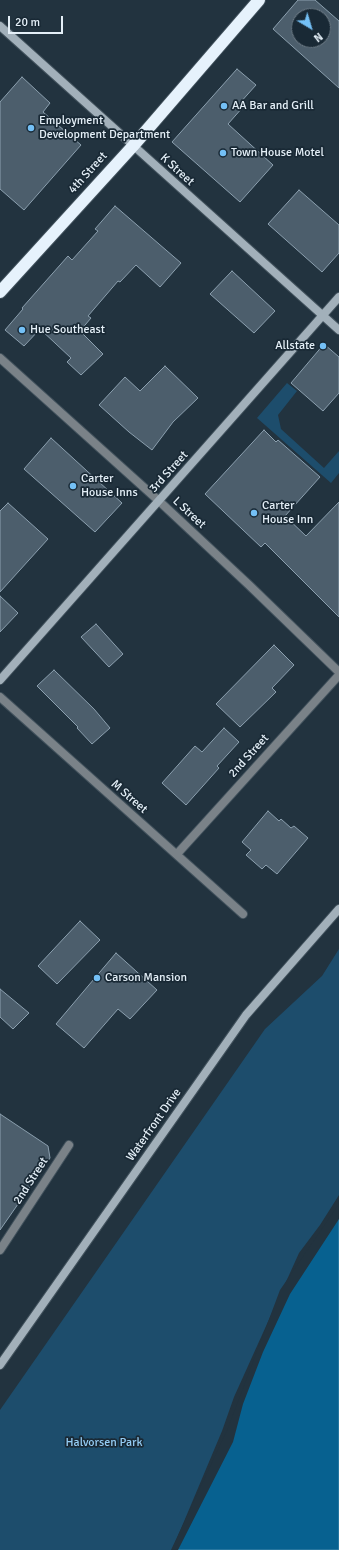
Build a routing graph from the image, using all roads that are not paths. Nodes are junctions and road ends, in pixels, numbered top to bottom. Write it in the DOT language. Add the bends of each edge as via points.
graph roads {
  1 [pos="259,0"];
  2 [pos="0,26"];
  3 [pos="133,146"];
  4 [pos="0,292"];
  5 [pos="339,297"];
  6 [pos="323,316"];
  7 [pos="339,330"];
  8 [pos="0,358"];
  9 [pos="159,501"];
  10 [pos="339,674"];
  11 [pos="0,680"];
  12 [pos="0,697"];
  13 [pos="177,854"];
  14 [pos="339,909"];
  15 [pos="243,914"];
  16 [pos="69,1145"];
  17 [pos="0,1250"];
  18 [pos="0,1365"];
  1 -- 3 [label="highway, 4th Street"];
  2 -- 3 [label="street, K Street"];
  3 -- 4 [label="highway, 4th Street"];
  3 -- 6 [label="street, K Street"];
  5 -- 6 [label="street, 3rd Street"];
  6 -- 7 [label="street, K Street"];
  6 -- 9 [label="street, 3rd Street"];
  8 -- 9 [label="street, L Street"];
  9 -- 10 [label="street, L Street"];
  9 -- 11 [label="street, 3rd Street"];
  10 -- 13 [label="street, 2nd Street"];
  12 -- 13 [label="street, M Street"];
  13 -- 15 [label="street, M Street"];
  14 -- 18 [label="street, Waterfront Drive" via="246,1015"];
  16 -- 17 [label="street, 2nd Street"];
}
